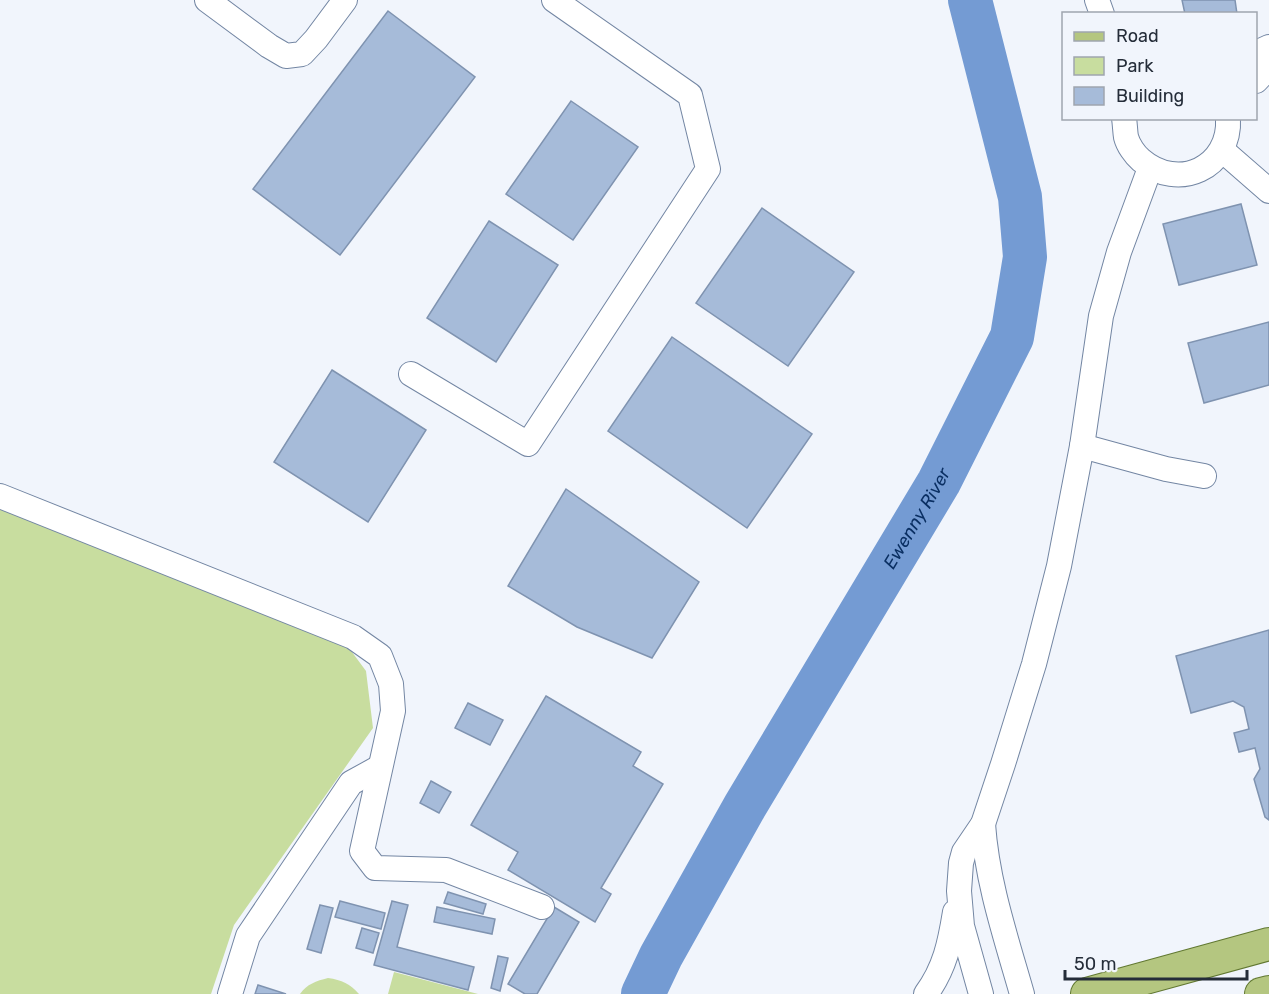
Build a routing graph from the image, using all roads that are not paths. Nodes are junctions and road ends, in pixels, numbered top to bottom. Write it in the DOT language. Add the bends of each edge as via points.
graph roads {
  1 [pos="207,0"];
  2 [pos="345,0"];
  3 [pos="554,0"];
  4 [pos="1269,67"];
  5 [pos="1257,80"];
  6 [pos="1124,120"];
  7 [pos="1228,120"];
  8 [pos="1222,150"];
  9 [pos="1150,168"];
  10 [pos="1269,191"];
  11 [pos="411,374"];
  12 [pos="1082,446"];
  13 [pos="1204,476"];
  14 [pos="0,496"];
  15 [pos="380,767"];
  16 [pos="983,824"];
  17 [pos="959,891"];
  18 [pos="542,908"];
  19 [pos="1269,945"];
  20 [pos="1269,992"];
  21 [pos="230,994"];
  22 [pos="926,994"];
  23 [pos="981,994"];
  24 [pos="1022,994"];
  25 [pos="1087,994"];
  26 [pos="1261,994"];
  1 -- 2 [label="street" via="286,56 302,54"];
  3 -- 11 [label="street" via="690,94 708,169 528,444"];
  4 -- 5 [label="street"];
  6 -- 9 [label="street" via="1126,138 1136,156"];
  7 -- 8 [label="street"];
  8 -- 9 [label="street" via="1209,165 1190,174 1170,175"];
  8 -- 10 [label="street"];
  9 -- 12 [label="street" via="1119,252 1101,316"];
  12 -- 13 [label="street"];
  12 -- 16 [label="street" via="1059,566 1034,664"];
  14 -- 15 [label="street" via="353,637 380,656 391,684 393,711"];
  15 -- 18 [label="street" via="362,850 375,868 446,870"];
  15 -- 21 [label="street" via="351,783 248,936"];
  16 -- 17 [label="street" via="960,863"];
  16 -- 24 [label="street" via="995,900"];
  17 -- 22 [label="street" via="944,963"];
  17 -- 23 [label="street" via="962,926"];
  19 -- 25 [label="main road"];
  20 -- 26 [label="main road"];
}
